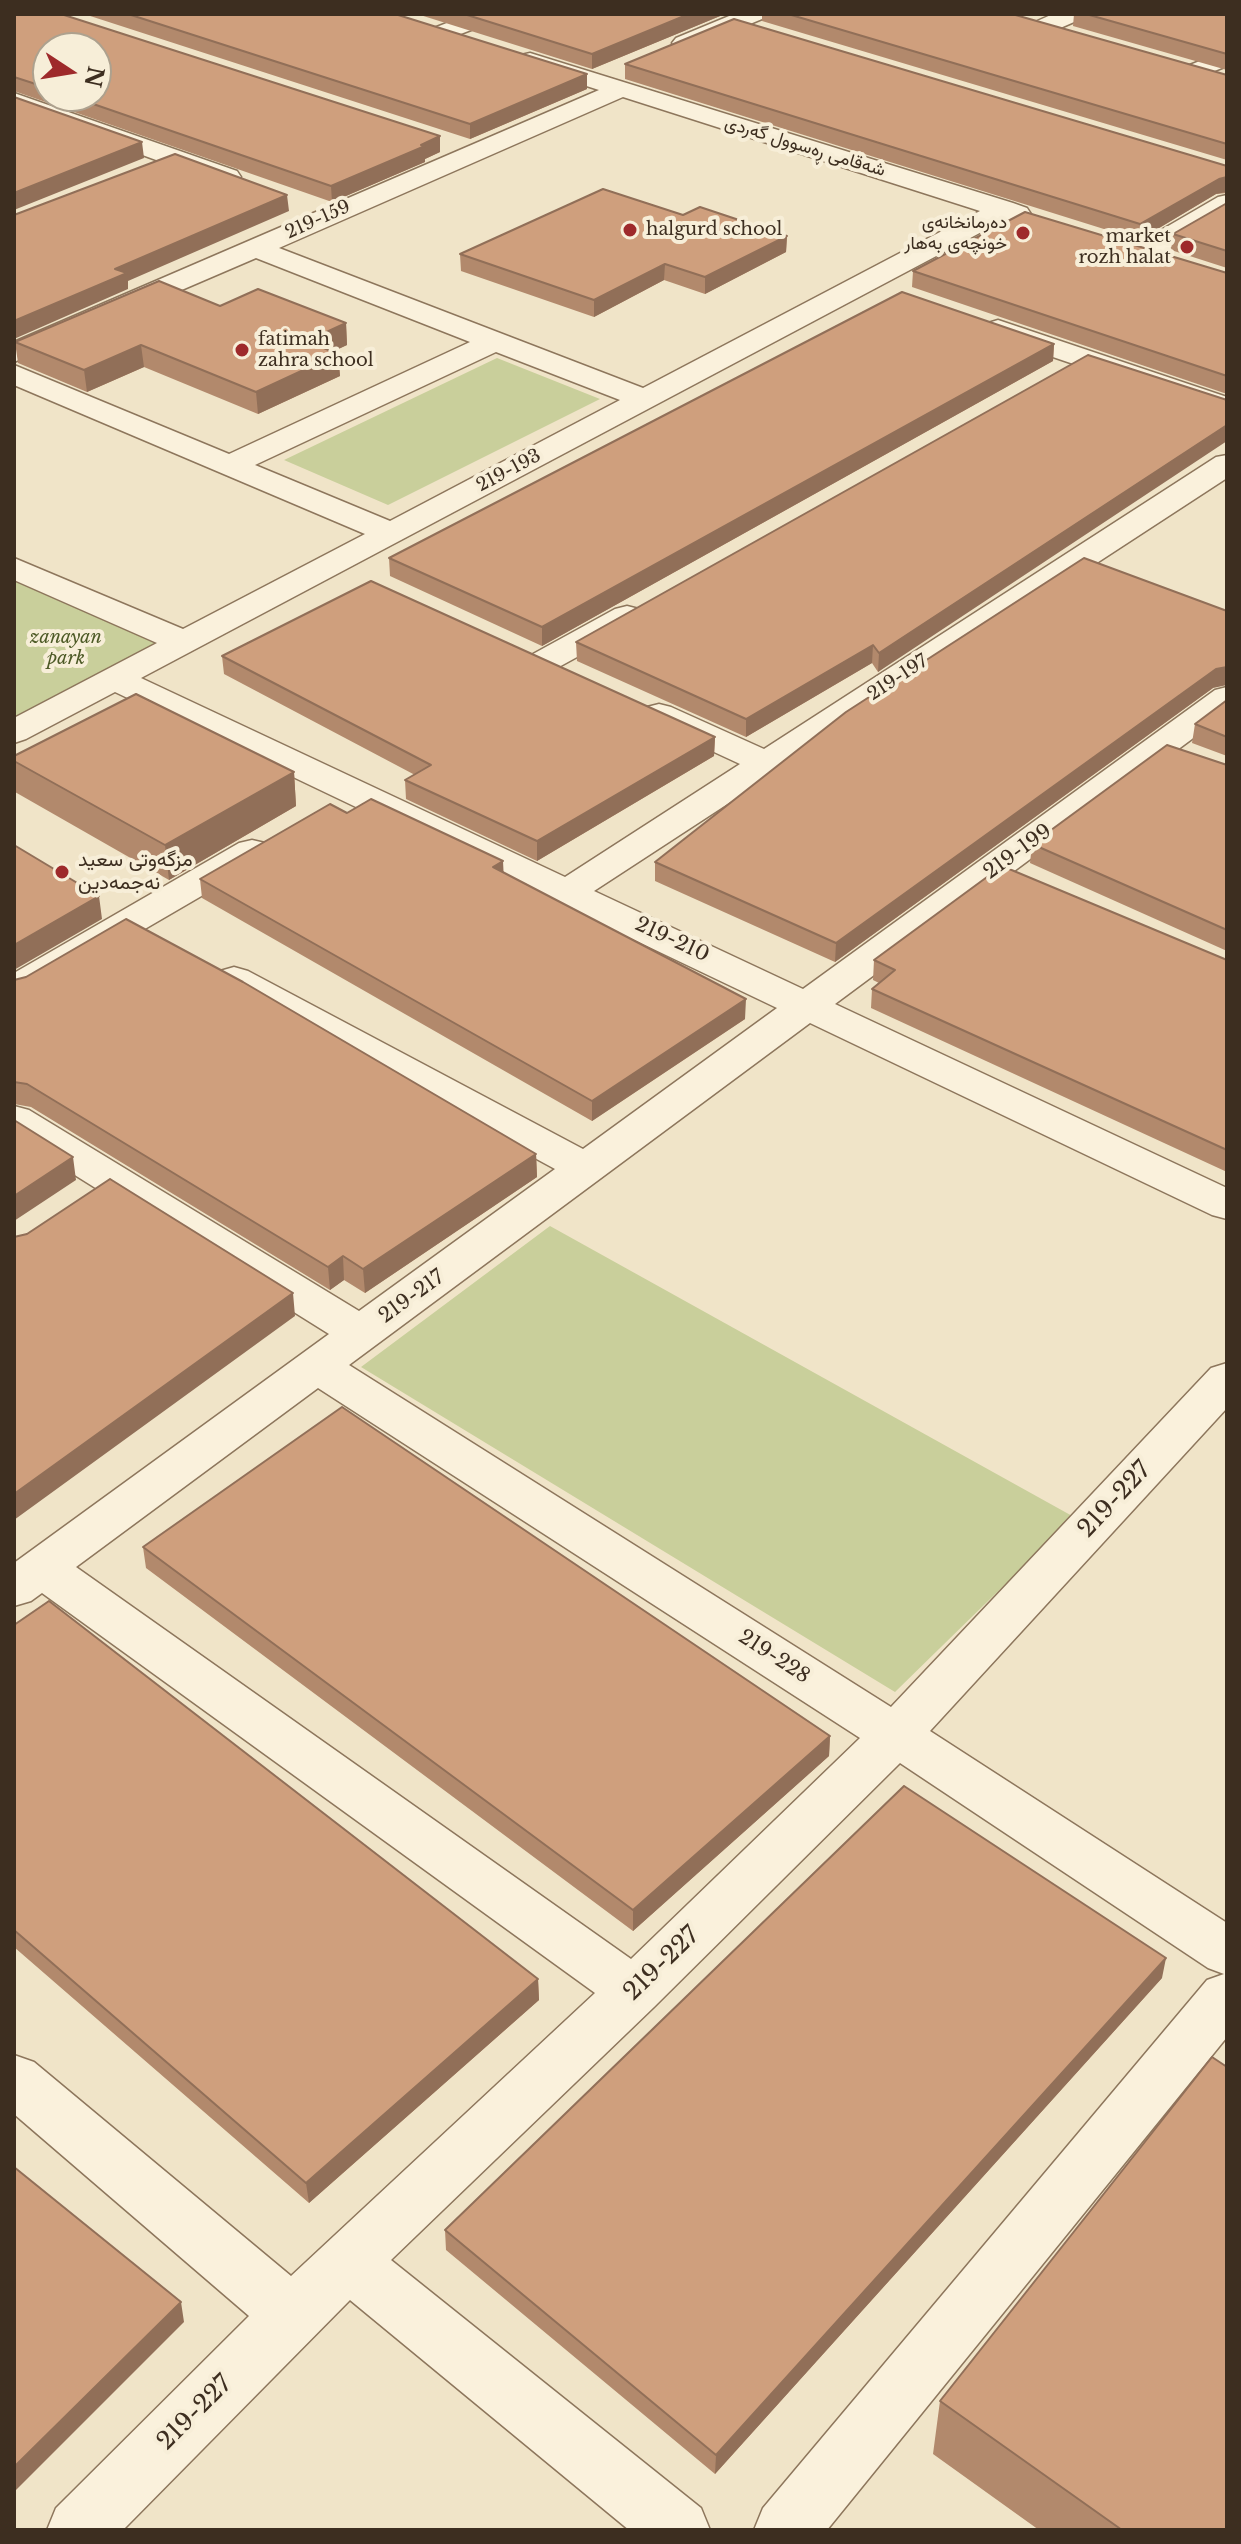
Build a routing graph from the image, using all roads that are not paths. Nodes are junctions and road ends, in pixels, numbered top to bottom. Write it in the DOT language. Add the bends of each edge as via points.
graph roads {
  1 [pos="492,14"];
  2 [pos="412,23"];
  3 [pos="751,24"];
  4 [pos="1031,24"];
  5 [pos="1073,25"];
  6 [pos="442,33"];
  7 [pos="662,52"];
  8 [pos="1227,57"];
  9 [pos="622,79"];
  10 [pos="1227,81"];
  11 [pos="21,108"];
  12 [pos="445,142"];
  13 [pos="475,152"];
  14 [pos="175,158"];
  15 [pos="146,169"];
  16 [pos="246,183"];
  17 [pos="1227,203"];
  18 [pos="303,204"];
  19 [pos="1004,209"];
  20 [pos="332,214"];
  21 [pos="1045,223"];
  22 [pos="1115,244"];
  23 [pos="255,248"];
  24 [pos="1142,253"];
  25 [pos="1171,262"];
  26 [pos="864,283"];
  27 [pos="893,293"];
  28 [pos="967,318"];
  29 [pos="495,341"];
  30 [pos="14,353"];
  31 [pos="1084,358"];
  32 [pos="14,374"];
  33 [pos="1042,381"];
  34 [pos="644,399"];
  35 [pos="1227,407"];
  36 [pos="232,464"];
  37 [pos="1227,464"];
  38 [pos="391,533"];
  39 [pos="14,568"];
  40 [pos="656,599"];
  41 [pos="184,642"];
  42 [pos="115,679"];
  43 [pos="587,681"];
  44 [pos="1227,697"];
  45 [pos="628,700"];
  46 [pos="14,732"];
  47 [pos="1161,746"];
  48 [pos="1201,762"];
  49 [pos="766,763"];
  50 [pos="354,791"];
  51 [pos="569,891"];
  52 [pos="129,923"];
  53 [pos="14,989"];
  54 [pos="810,1006"];
  55 [pos="14,1119"];
  56 [pos="587,1169"];
  57 [pos="113,1179"];
  58 [pos="76,1204"];
  59 [pos="1227,1205"];
  60 [pos="363,1334"];
  61 [pos="318,1366"];
  62 [pos="1227,1379"];
  63 [pos="28,1578"];
  64 [pos="896,1735"];
  65 [pos="1227,1952"];
  66 [pos="634,1991"];
  67 [pos="1227,1996"];
  68 [pos="14,2079"];
  69 [pos="348,2262"];
  70 [pos="292,2315"];
  71 [pos="79,2530"];
  72 [pos="678,2530"];
  73 [pos="786,2530"];
  1 -- 6 [label="street"];
  2 -- 6 [label="street, شەقامی ڕەسوول گەردی"];
  3 -- 7 [label="street"];
  4 -- 5 [label="street"];
  6 -- 9 [label="street, شەقامی ڕەسوول گەردی" via="593,80"];
  8 -- 10 [label="street" via="1186,69"];
  9 -- 13 [label="street, 219-159"];
  9 -- 19 [label="street, شەقامی ڕەسوول گەردی"];
  11 -- 14 [label="street"];
  12 -- 13 [label="street"];
  13 -- 20 [label="street, 219-159"];
  14 -- 15 [label="street"];
  14 -- 16 [label="street"];
  17 -- 24 [label="street"];
  18 -- 20 [label="street"];
  19 -- 21 [label="street, شەقامی ڕەسوول گەردی"];
  19 -- 26 [label="street, 219-193"];
  20 -- 23 [label="street, 219-159"];
  22 -- 24 [label="street"];
  23 -- 29 [label="street"];
  23 -- 30 [label="street, 219-159"];
  24 -- 25 [label="street"];
  26 -- 27 [label="street"];
  26 -- 34 [label="street, 219-193"];
  28 -- 31 [label="street"];
  29 -- 34 [label="street"];
  29 -- 36 [label="street"];
  31 -- 33 [label="street"];
  31 -- 35 [label="street"];
  32 -- 36 [label="street"];
  34 -- 38 [label="street, 219-193"];
  36 -- 38 [label="street"];
  37 -- 49 [label="street, 219-197" via="1094,566"];
  38 -- 41 [label="street, 219-193" via="345,571"];
  39 -- 41 [label="street"];
  40 -- 43 [label="street" via="531,655"];
  41 -- 42 [label="street, 219-193"];
  42 -- 46 [label="street, 219-193"];
  42 -- 50 [label="street, 219-210"];
  44 -- 47 [label="street, 219-199"];
  45 -- 49 [label="street"];
  47 -- 48 [label="street"];
  47 -- 54 [label="street, 219-199" via="1012,873"];
  49 -- 51 [label="street, 219-197"];
  50 -- 51 [label="street, 219-210"];
  50 -- 52 [label="street"];
  51 -- 54 [label="street, 219-210"];
  52 -- 53 [label="street"];
  52 -- 56 [label="street"];
  54 -- 56 [label="street, 219-217"];
  54 -- 59 [label="street, 219-210"];
  55 -- 57 [label="street"];
  56 -- 60 [label="street, 219-217"];
  57 -- 58 [label="street"];
  57 -- 60 [label="street"];
  60 -- 61 [label="street, 219-217"];
  61 -- 63 [label="street, 219-217"];
  61 -- 64 [label="street, 219-228"];
  62 -- 64 [label="street, 219-227"];
  63 -- 66 [label="street"];
  64 -- 65 [label="street, 219-228"];
  64 -- 66 [label="street, 219-227"];
  66 -- 69 [label="street, 219-227"];
  67 -- 73 [label="street"];
  68 -- 70 [label="street"];
  69 -- 70 [label="street, 219-227"];
  69 -- 72 [label="street"];
  70 -- 71 [label="street, 219-227"];
}
